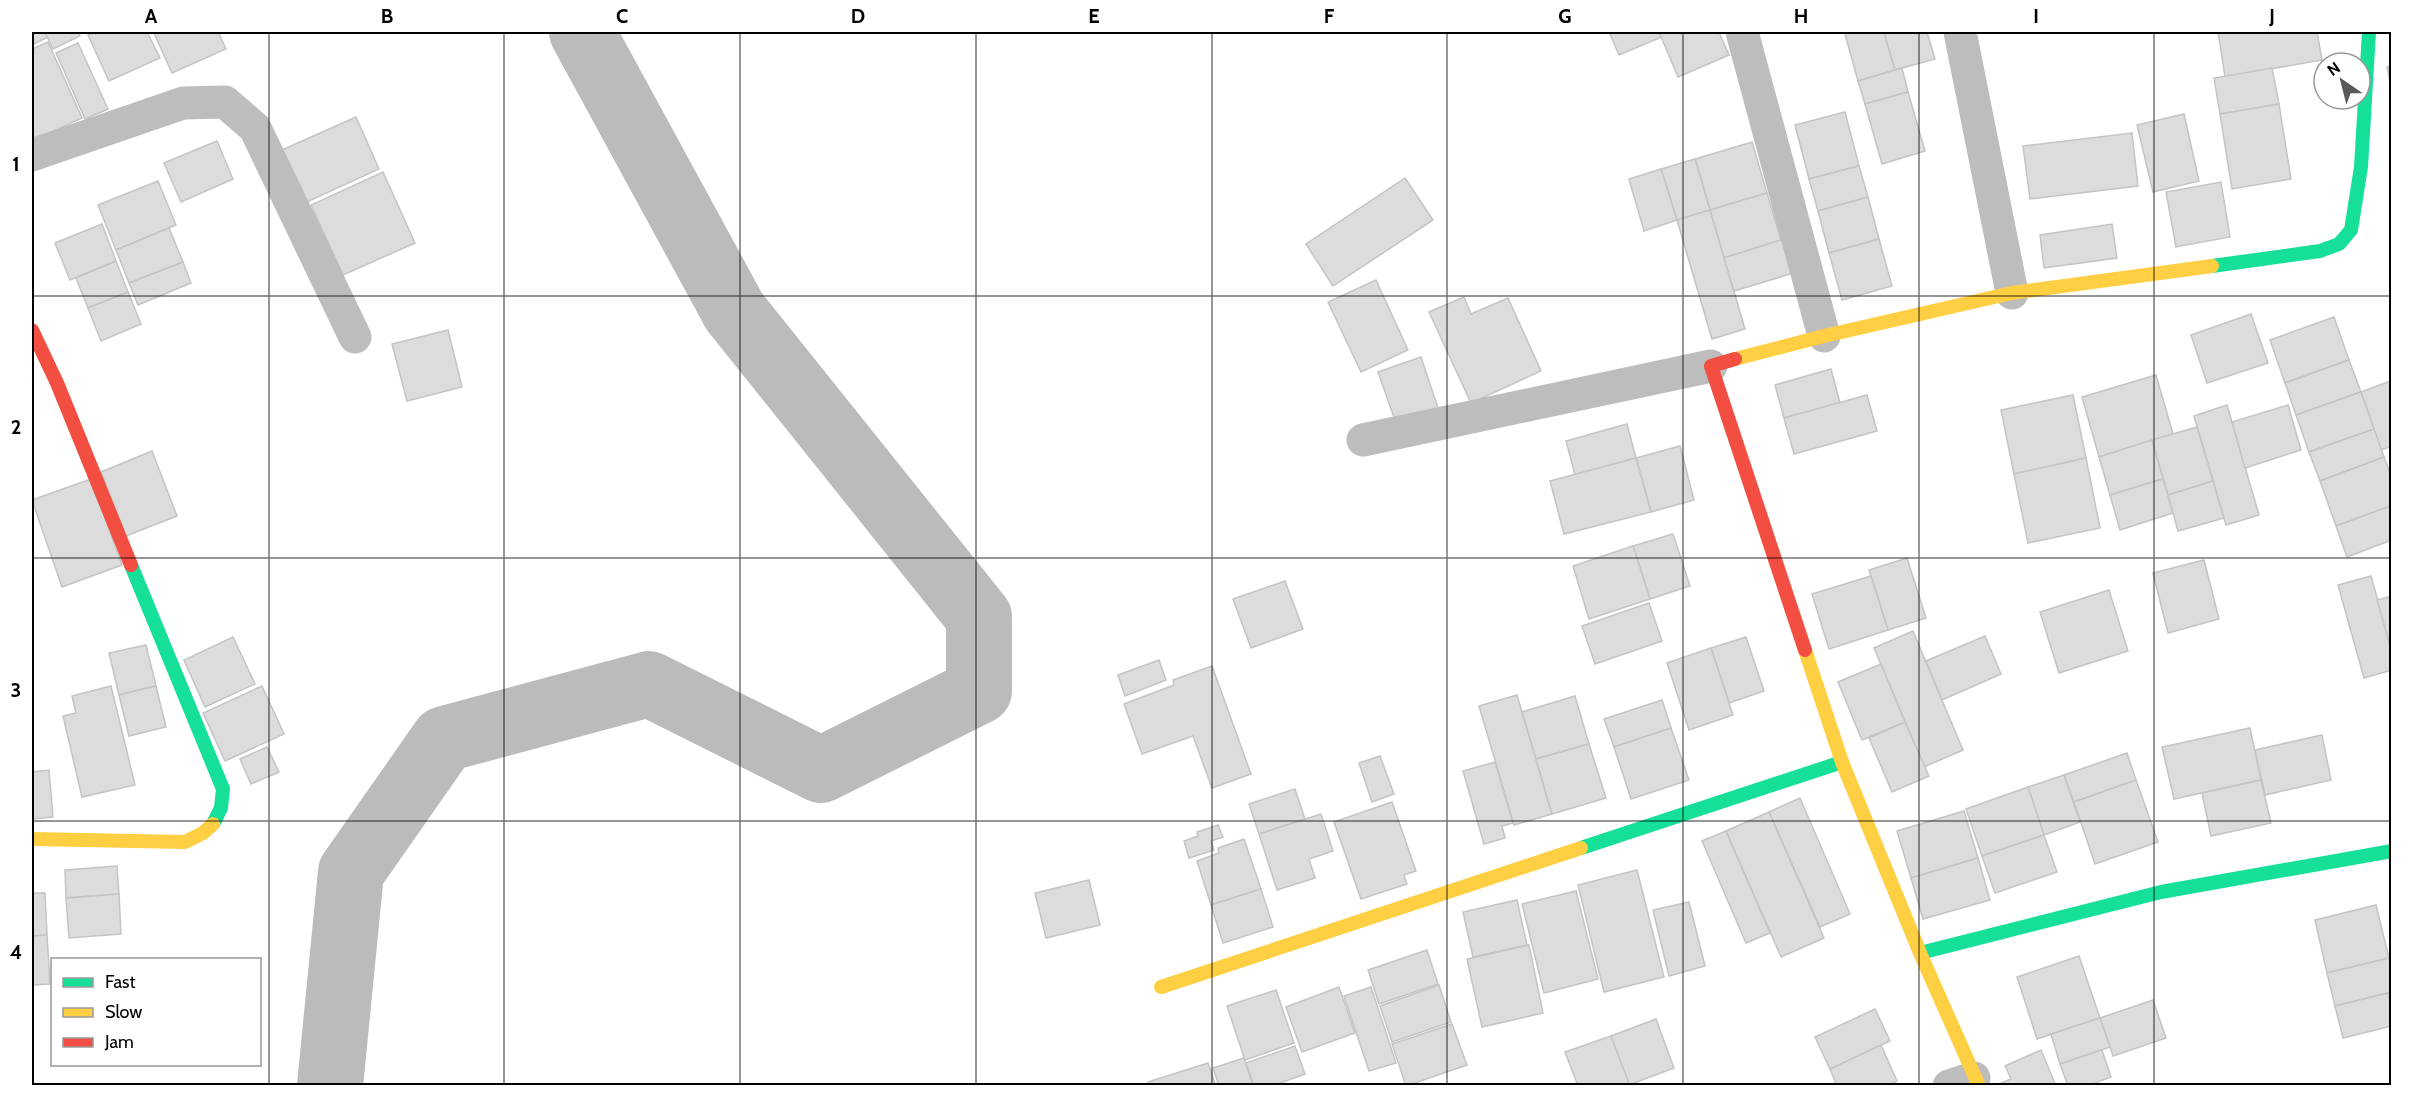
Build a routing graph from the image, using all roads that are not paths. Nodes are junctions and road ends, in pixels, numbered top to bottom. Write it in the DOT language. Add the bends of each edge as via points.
graph roads {
  1 [pos="1742,32"];
  2 [pos="1960,32"];
  3 [pos="2369,32"];
  4 [pos="32,155"];
  5 [pos="2012,293"];
  6 [pos="32,330"];
  7 [pos="1824,336"];
  8 [pos="355,338"];
  9 [pos="1712,366"];
  10 [pos="1363,440"];
  11 [pos="1842,762"];
  12 [pos="32,839"];
  13 [pos="2391,851"];
  14 [pos="1920,953"];
  15 [pos="1161,987"];
  16 [pos="1968,1083"];
  1 -- 7 [label="street"];
  2 -- 5 [label="street"];
  3 -- 5 [label="street" via="2361,167 2351,230 2338,244 2320,251"];
  4 -- 8 [label="street" via="183,103 225,102 255,128"];
  5 -- 7 [label="street"];
  6 -- 12 [label="street" via="223,789 222,806 214,824 185,842"];
  7 -- 9 [label="street"];
  9 -- 10 [label="street"];
  9 -- 11 [label="street"];
  11 -- 14 [label="street"];
  11 -- 15 [label="street"];
  13 -- 14 [label="street" via="2161,892"];
  14 -- 16 [label="street"];
}
